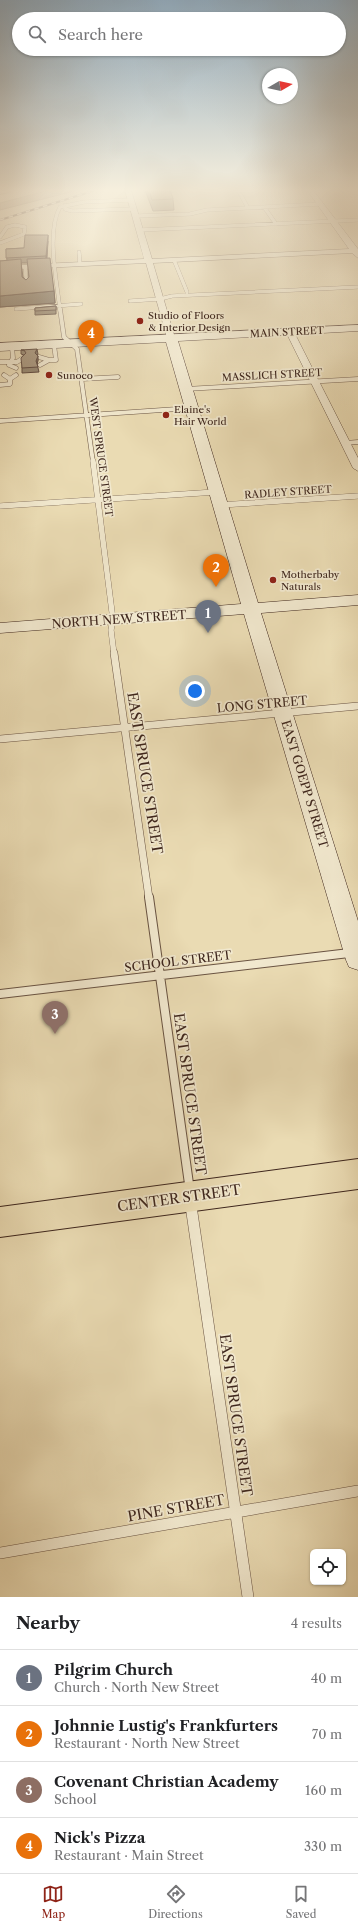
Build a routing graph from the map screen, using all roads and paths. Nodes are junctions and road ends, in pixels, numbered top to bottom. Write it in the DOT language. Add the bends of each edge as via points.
graph roads {
  1 [pos="55,265"];
  2 [pos="67,265"];
  3 [pos="149,265"];
  4 [pos="176,265"];
  5 [pos="25,267"];
  6 [pos="0,268"];
  7 [pos="358,287"];
  8 [pos="27,288"];
  9 [pos="187,292"];
  10 [pos="160,299"];
  11 [pos="130,301"];
  12 [pos="81,304"];
  13 [pos="60,306"];
  14 [pos="16,309"];
  15 [pos="358,328"];
  16 [pos="290,332"];
  17 [pos="171,338"];
  18 [pos="54,345"];
  19 [pos="72,345"];
  20 [pos="6,347"];
  21 [pos="49,360"];
  22 [pos="0,362"];
  23 [pos="23,362"];
  24 [pos="9,364"];
  25 [pos="4,368"];
  26 [pos="16,368"];
  27 [pos="4,375"];
  28 [pos="16,375"];
  29 [pos="118,377"];
  30 [pos="10,379"];
  31 [pos="81,379"];
  32 [pos="358,379"];
  33 [pos="315,381"];
  34 [pos="0,385"];
  35 [pos="186,389"];
  36 [pos="192,408"];
  37 [pos="86,415"];
  38 [pos="0,421"];
  39 [pos="358,442"];
  40 [pos="345,443"];
  41 [pos="358,468"];
  42 [pos="358,496"];
  43 [pos="98,499"];
  44 [pos="218,499"];
  45 [pos="0,506"];
  46 [pos="358,600"];
  47 [pos="251,609"];
  48 [pos="113,620"];
  49 [pos="0,628"];
  50 [pos="358,706"];
  51 [pos="283,712"];
  52 [pos="124,728"];
  53 [pos="0,739"];
  54 [pos="357,955"];
  55 [pos="160,975"];
  56 [pos="0,994"];
  57 [pos="358,1174"];
  58 [pos="190,1196"];
  59 [pos="0,1222"];
  60 [pos="358,1491"];
  61 [pos="236,1512"];
  62 [pos="0,1553"];
  63 [pos="248,1597"];
  1 -- 2 [label="street"];
  1 -- 5 [label="street"];
  1 -- 13 [label="lane, WEST SPRUCE STREET"];
  3 -- 10 [label="street"];
  4 -- 9 [label="lane"];
  5 -- 6 [label="street"];
  5 -- 8 [label="lane"];
  7 -- 10 [label="lane" via="172,296"];
  10 -- 11 [label="lane"];
  10 -- 17 [label="street"];
  12 -- 13 [label="lane"];
  13 -- 14 [label="lane"];
  13 -- 19 [label="lane, WEST SPRUCE STREET" via="64,337"];
  15 -- 16 [label="street, MAIN STREET"];
  16 -- 17 [label="street, MAIN STREET"];
  16 -- 33 [label="street"];
  17 -- 19 [label="street, MAIN STREET"];
  17 -- 35 [label="street, EAST GOEPP STREET"];
  18 -- 19 [label="street, MAIN STREET"];
  18 -- 20 [label="street, MAIN STREET"];
  18 -- 21 [label="lane" via="56,360"];
  19 -- 31 [label="lane, WEST SPRUCE STREET" via="77,349"];
  20 -- 24 [label="lane" via="13,358"];
  21 -- 21 [label="lane" via="39,361"];
  22 -- 24 [label="lane"];
  23 -- 24 [label="lane"];
  24 -- 25 [label="lane"];
  24 -- 26 [label="lane"];
  27 -- 30 [label="lane"];
  28 -- 30 [label="lane"];
  29 -- 31 [label="lane"];
  30 -- 34 [label="lane" via="10,384"];
  31 -- 37 [label="lane, WEST SPRUCE STREET"];
  32 -- 33 [label="lane, MASSLICH STREET"];
  33 -- 35 [label="lane, MASSLICH STREET"];
  33 -- 40 [label="street"];
  35 -- 36 [label="street, EAST GOEPP STREET"];
  36 -- 37 [label="lane"];
  36 -- 44 [label="street, EAST GOEPP STREET"];
  37 -- 38 [label="lane"];
  37 -- 43 [label="lane, WEST SPRUCE STREET"];
  39 -- 40 [label="lane"];
  40 -- 41 [label="street"];
  42 -- 44 [label="lane, RADLEY STREET"];
  43 -- 44 [label="lane, RADLEY STREET"];
  43 -- 45 [label="lane, RADLEY STREET"];
  43 -- 48 [label="lane, WEST SPRUCE STREET"];
  44 -- 47 [label="street, EAST GOEPP STREET"];
  46 -- 47 [label="street, NORTH NEW STREET"];
  47 -- 48 [label="street, NORTH NEW STREET"];
  47 -- 51 [label="street, EAST GOEPP STREET"];
  48 -- 49 [label="street, NORTH NEW STREET"];
  48 -- 52 [label="lane, EAST SPRUCE STREET" via="111,630"];
  50 -- 51 [label="lane, LONG STREET"];
  51 -- 52 [label="lane, LONG STREET"];
  51 -- 54 [label="street, EAST GOEPP STREET"];
  52 -- 53 [label="lane, LONG STREET"];
  52 -- 55 [label="lane, EAST SPRUCE STREET"];
  54 -- 55 [label="lane, SCHOOL STREET"];
  55 -- 56 [label="lane, SCHOOL STREET"];
  55 -- 58 [label="lane, EAST SPRUCE STREET"];
  57 -- 58 [label="main road, CENTER STREET"];
  58 -- 59 [label="main road, CENTER STREET"];
  58 -- 61 [label="lane, EAST SPRUCE STREET"];
  60 -- 61 [label="lane, PINE STREET"];
  61 -- 62 [label="lane, PINE STREET"];
  61 -- 63 [label="lane, EAST SPRUCE STREET"];
}
